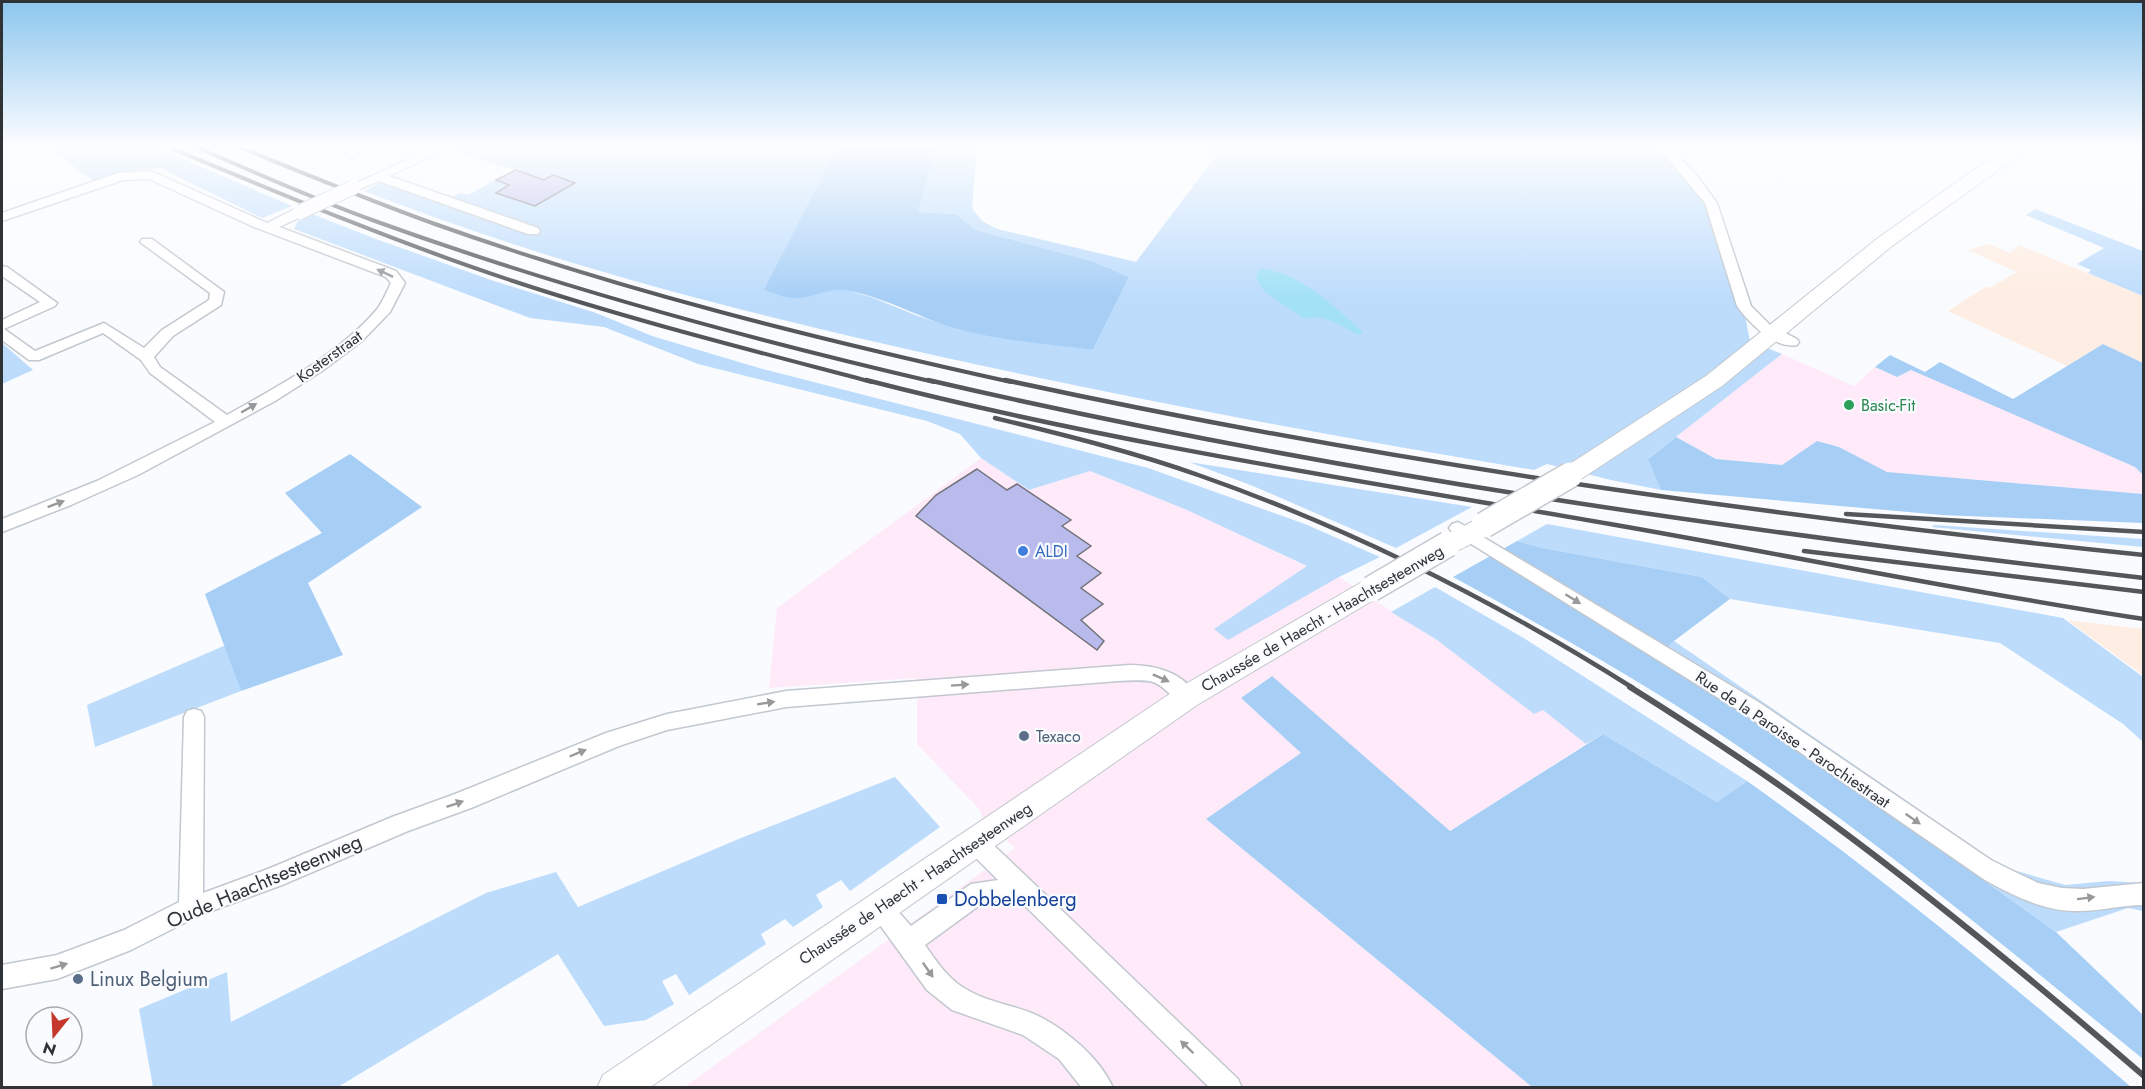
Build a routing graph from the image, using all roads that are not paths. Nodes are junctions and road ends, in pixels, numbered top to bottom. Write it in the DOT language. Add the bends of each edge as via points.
graph roads {
  1 [pos="61,197"];
  2 [pos="200,197"];
  3 [pos="333,197"];
  4 [pos="437,197"];
  5 [pos="1706,197"];
  6 [pos="1948,197"];
  7 [pos="2,217"];
  8 [pos="268,227"];
  9 [pos="533,231"];
  10 [pos="147,242"];
  11 [pos="2,270"];
  12 [pos="2,325"];
  13 [pos="2,333"];
  14 [pos="1783,338"];
  15 [pos="146,357"];
  16 [pos="225,422"];
  17 [pos="2,525"];
  18 [pos="1472,537"];
  19 [pos="1187,697"];
  20 [pos="194,717"];
  21 [pos="975,842"];
  22 [pos="1022,888"];
  23 [pos="2144,894"];
  24 [pos="879,907"];
  25 [pos="191,908"];
  26 [pos="909,942"];
  27 [pos="2,976"];
  28 [pos="616,1088"];
  29 [pos="1100,1088"];
  30 [pos="1229,1088"];
  1 -- 7 [label="street"];
  2 -- 8 [label="street"];
  3 -- 8 [label="street, bridge"];
  4 -- 9 [label="street"];
  5 -- 14 [label="street" via="1744,306 1764,329"];
  6 -- 14 [label="main road, Chaussée de Haecht - Haachtsesteenweg" via="1885,242"];
  16 -- 8 [label="street, Kosterstraat, one-way" via="315,369 358,337 375,321 397,289 398,283 391,274"];
  10 -- 15 [label="street" via="217,292 216,302 163,335"];
  11 -- 12 [label="street" via="50,303"];
  13 -- 15 [label="street" via="34,357 104,327"];
  14 -- 18 [label="main road, Chaussée de Haecht - Haachtsesteenweg, bridge"];
  15 -- 16 [label="street" via="155,370"];
  17 -- 16 [label="street, Kosterstraat, one-way" via="103,485"];
  18 -- 19 [label="main road, Chaussée de Haecht - Haachtsesteenweg, bridge" via="1371,589"];
  18 -- 23 [label="street, Rue de la Paroisse - Parochiestraat, one-way" via="1753,710 2014,885 2074,900"];
  19 -- 21 [label="main road, Chaussée de Haecht - Haachtsesteenweg"];
  25 -- 19 [label="street, Oude Haachtsesteenweg, one-way" via="612,739 720,710 786,699 1138,672 1164,677"];
  20 -- 25 [label="street"];
  21 -- 22 [label="street"];
  21 -- 24 [label="main road, Chaussée de Haecht - Haachtsesteenweg"];
  22 -- 26 [label="street" via="979,892"];
  30 -- 22 [label="street, one-way"];
  24 -- 26 [label="street"];
  24 -- 28 [label="main road, Chaussée de Haecht - Haachtsesteenweg"];
  27 -- 25 [label="street, Oude Haachtsesteenweg, one-way" via="57,967 131,939"];
  26 -- 29 [label="street, one-way" via="936,981 961,1001 1030,1024 1068,1050"];
}
